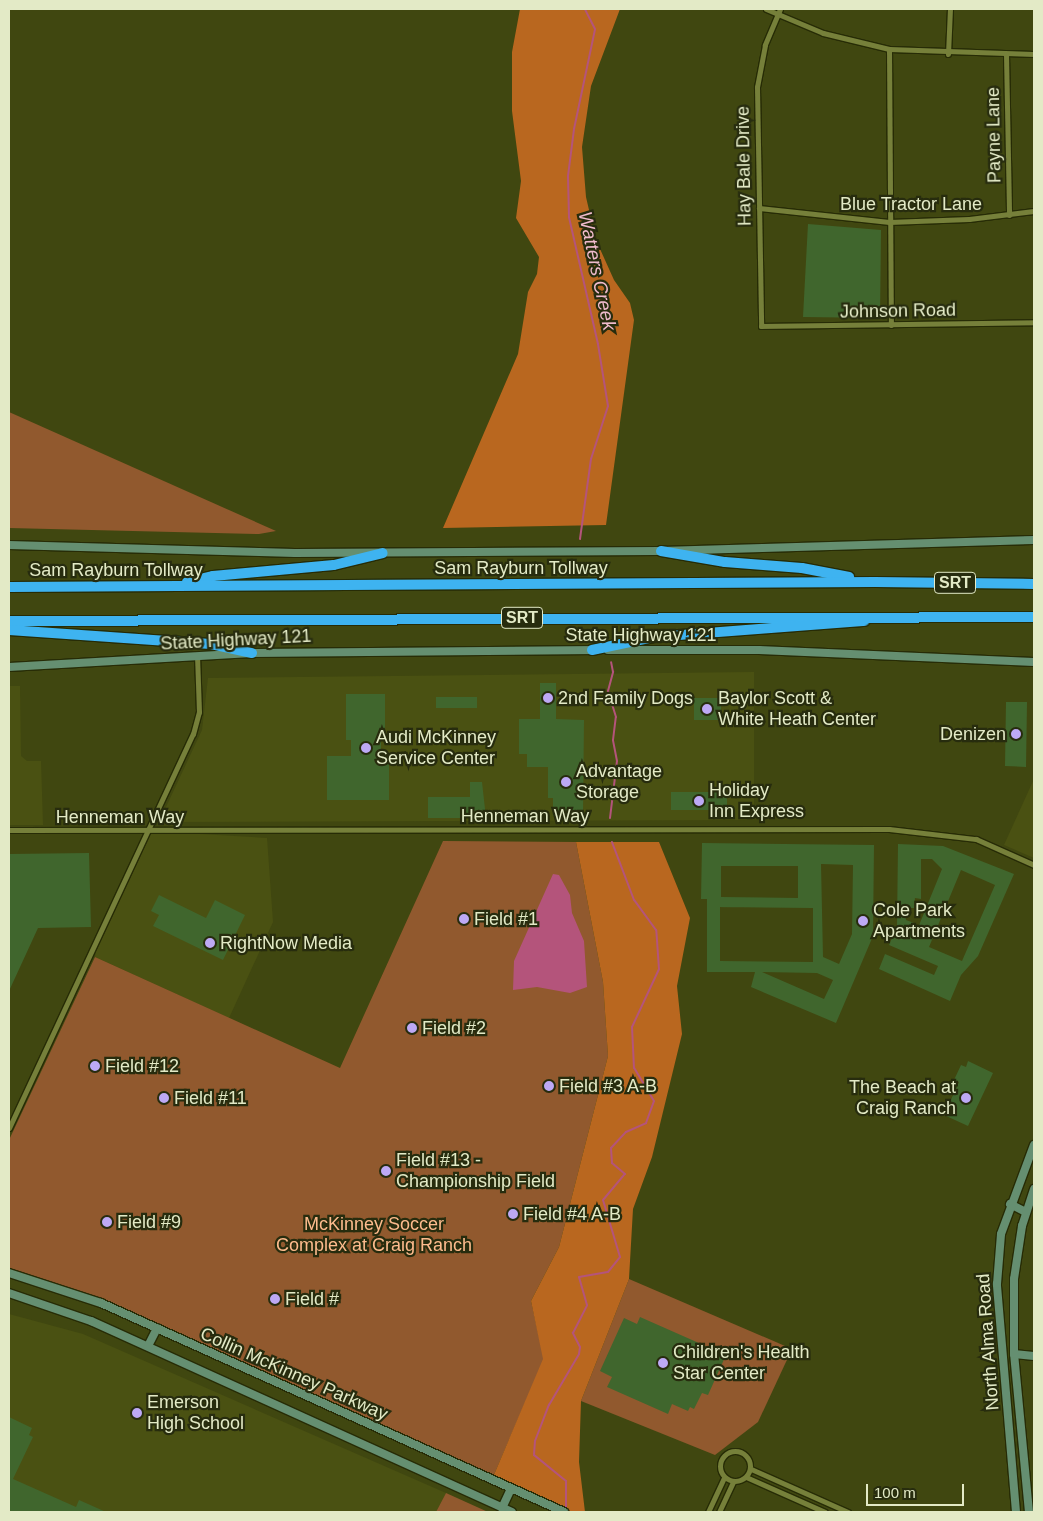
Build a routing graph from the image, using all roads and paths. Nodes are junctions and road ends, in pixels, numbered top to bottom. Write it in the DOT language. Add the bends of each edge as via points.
graph roads {
  1 [pos="766,9"];
  2 [pos="950,9"];
  3 [pos="779,11"];
  4 [pos="889,49"];
  5 [pos="948,54"];
  6 [pos="1006,54"];
  7 [pos="1034,54"];
  8 [pos="758,208"];
  9 [pos="1034,211"];
  10 [pos="1009,215"];
  11 [pos="889,222"];
  12 [pos="1034,322"];
  13 [pos="891,325"];
  14 [pos="761,326"];
  15 [pos="1034,540"];
  16 [pos="9,545"];
  17 [pos="661,550"];
  18 [pos="383,553"];
  19 [pos="875,582"];
  20 [pos="1034,584"];
  21 [pos="171,586"];
  22 [pos="9,587"];
  23 [pos="914,615"];
  24 [pos="1034,617"];
  25 [pos="9,621"];
  26 [pos="9,630"];
  27 [pos="592,650"];
  28 [pos="252,653"];
  29 [pos="197,656"];
  30 [pos="1034,662"];
  31 [pos="9,667"];
  32 [pos="9,830"];
  33 [pos="150,831"];
  34 [pos="1034,865"];
  35 [pos="9,1128"];
  36 [pos="1034,1145"];
  37 [pos="1034,1189"];
  38 [pos="1010,1204"];
  39 [pos="1026,1212"];
  40 [pos="9,1273"];
  41 [pos="9,1293"];
  42 [pos="157,1328"];
  43 [pos="148,1346"];
  44 [pos="1014,1354"];
  45 [pos="1034,1356"];
  46 [pos="750,1469"];
  47 [pos="746,1477"];
  48 [pos="724,1478"];
  49 [pos="733,1482"];
  50 [pos="511,1489"];
  51 [pos="502,1508"];
  52 [pos="512,1512"];
  53 [pos="564,1512"];
  54 [pos="708,1512"];
  55 [pos="719,1512"];
  56 [pos="825,1512"];
  57 [pos="848,1512"];
  58 [pos="1016,1512"];
  59 [pos="1022,1512"];
  60 [pos="1029,1512"];
  1 -- 3 [label="street"];
  2 -- 5 [label="street"];
  3 -- 4 [label="street" via="823,32"];
  3 -- 8 [label="street, Hay Bale Drive" via="765,45 757,87"];
  4 -- 5 [label="street"];
  4 -- 11 [label="street"];
  5 -- 6 [label="street"];
  6 -- 7 [label="street"];
  6 -- 10 [label="street, Payne Lane"];
  8 -- 11 [label="street, Blue Tractor Lane"];
  8 -- 14 [label="street, Hay Bale Drive"];
  9 -- 10 [label="street, Blue Tractor Lane"];
  10 -- 11 [label="street, Blue Tractor Lane"];
  11 -- 13 [label="street"];
  12 -- 13 [label="street, Johnson Road"];
  13 -- 14 [label="street, Johnson Road"];
  15 -- 17 [label="main road"];
  16 -- 18 [label="main road" via="224,554"];
  17 -- 18 [label="main road"];
  17 -- 19 [label="highway"];
  18 -- 21 [label="highway" via="334,565 213,576"];
  19 -- 20 [label="highway, Sam Rayburn Tollway / SRT"];
  19 -- 21 [label="highway, Sam Rayburn Tollway / SRT"];
  21 -- 22 [label="highway, Sam Rayburn Tollway / SRT"];
  23 -- 24 [label="highway, SRT"];
  23 -- 25 [label="highway, SRT"];
  23 -- 27 [label="highway" via="654,637"];
  26 -- 28 [label="highway" via="212,644"];
  27 -- 28 [label="main road, State Highway 121"];
  27 -- 30 [label="main road, State Highway 121" via="759,650"];
  28 -- 29 [label="main road, State Highway 121"];
  29 -- 31 [label="main road, State Highway 121"];
  29 -- 33 [label="street" via="199,712"];
  32 -- 33 [label="street, Henneman Way"];
  33 -- 34 [label="street, Henneman Way" via="889,829 976,839"];
  33 -- 35 [label="street" via="96,936"];
  36 -- 38 [label="main road, North Alma Road"];
  37 -- 39 [label="main road, North Alma Road"];
  38 -- 39 [label="main road"];
  38 -- 58 [label="main road, North Alma Road" via="1001,1234 996,1284"];
  39 -- 44 [label="main road, North Alma Road" via="1014,1278"];
  40 -- 42 [label="main road, Collin McKinney Parkway" via="93,1300"];
  41 -- 43 [label="main road, Collin McKinney Parkway" via="46,1304"];
  42 -- 43 [label="main road"];
  42 -- 50 [label="main road, Collin McKinney Parkway"];
  43 -- 51 [label="main road, Collin McKinney Parkway"];
  44 -- 45 [label="main road"];
  44 -- 60 [label="main road, North Alma Road"];
  46 -- 47 [label="street"];
  46 -- 48 [label="street" via="746,1456 731,1451 720,1461"];
  46 -- 57 [label="street"];
  47 -- 49 [label="street"];
  47 -- 56 [label="street"];
  48 -- 49 [label="street"];
  48 -- 54 [label="street"];
  49 -- 55 [label="street"];
  50 -- 51 [label="main road"];
  50 -- 53 [label="main road, Collin McKinney Parkway"];
  51 -- 52 [label="main road, Collin McKinney Parkway"];
  59 -- 60 [label="street"];
}
